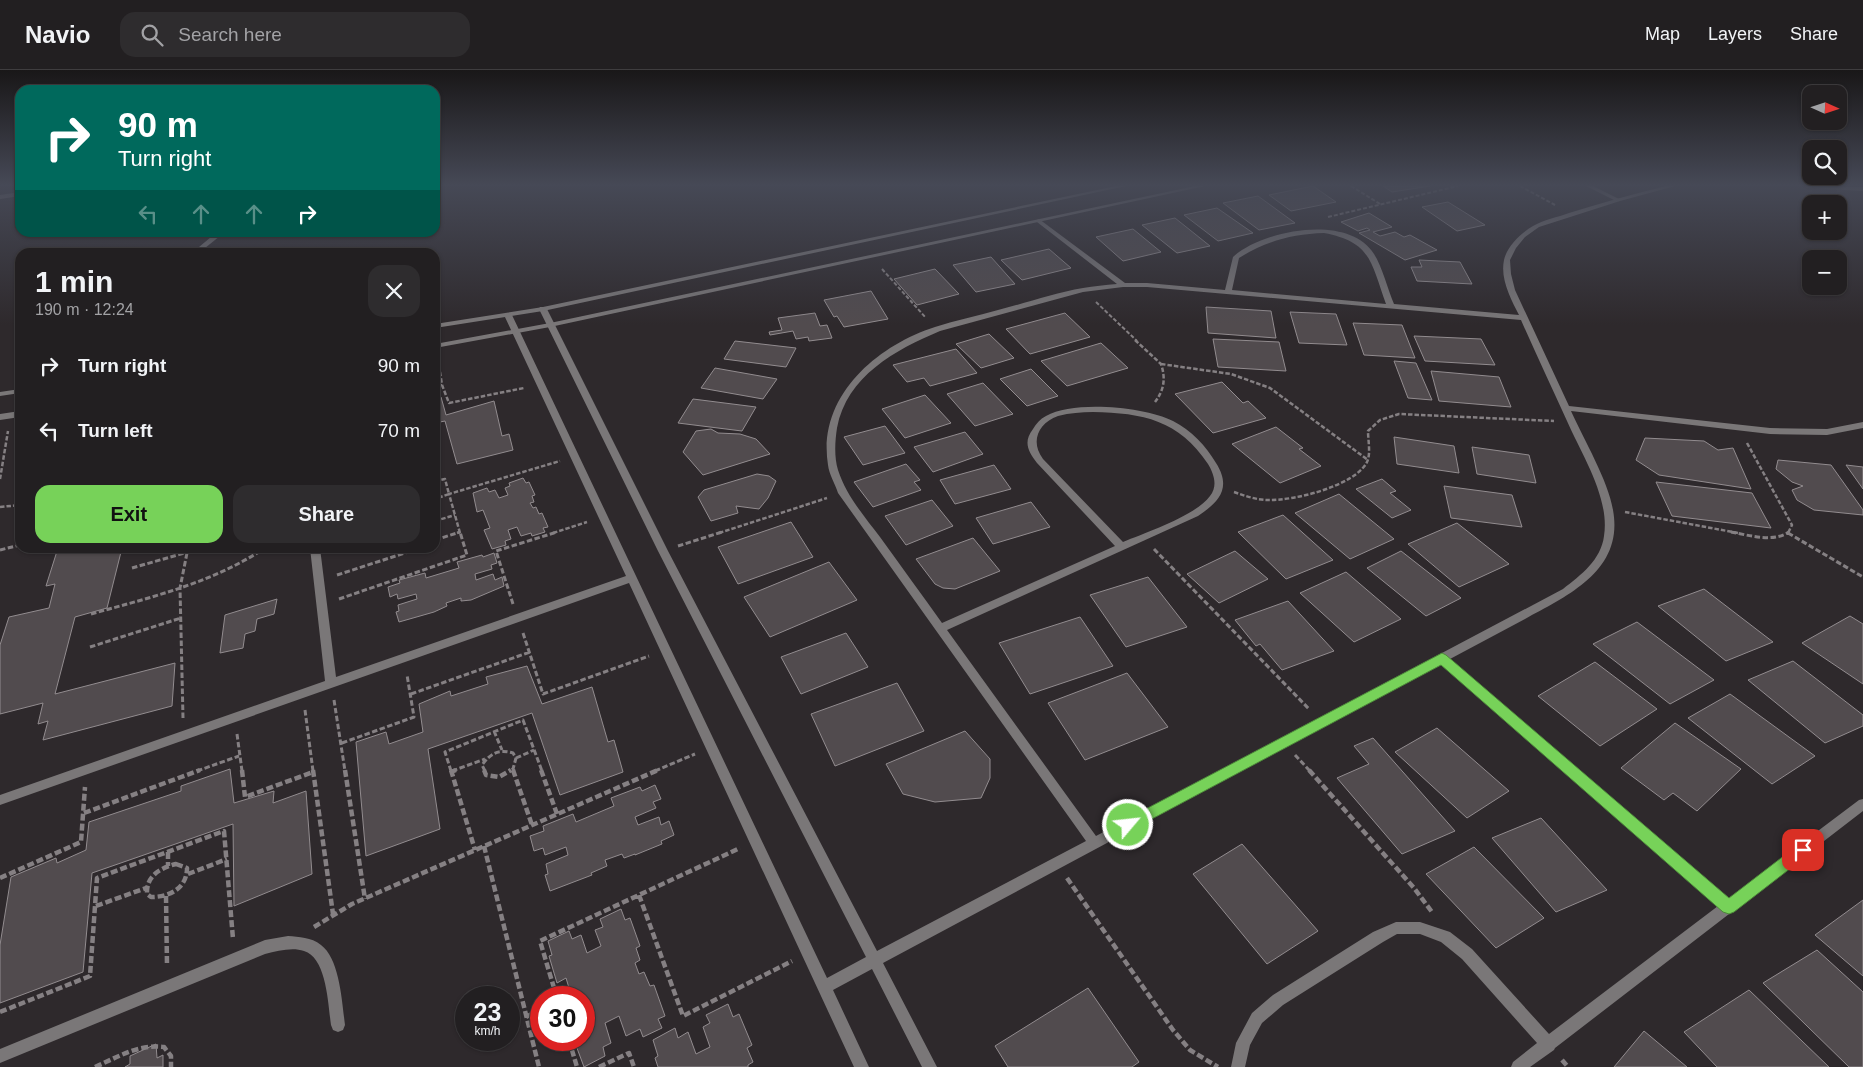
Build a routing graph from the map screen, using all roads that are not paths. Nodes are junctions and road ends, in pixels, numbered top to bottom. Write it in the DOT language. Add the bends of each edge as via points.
graph roads {
  1 [pos="904,233"];
  2 [pos="987,233"];
  3 [pos="1054,233"];
  4 [pos="1297,233"];
  5 [pos="1323,233"];
  6 [pos="1528,233"];
  7 [pos="216,237"];
  8 [pos="201,248"];
  9 [pos="1123,285"];
  10 [pos="1228,292"];
  11 [pos="1391,306"];
  12 [pos="543,309"];
  13 [pos="508,315"];
  14 [pos="1524,318"];
  15 [pos="440,325"];
  16 [pos="550,325"];
  17 [pos="516,332"];
  18 [pos="440,345"];
  19 [pos="15,392"];
  20 [pos="0,394"];
  21 [pos="1565,408"];
  22 [pos="15,415"];
  23 [pos="0,417"];
  24 [pos="1863,426"];
  25 [pos="1122,547"];
  26 [pos="315,553"];
  27 [pos="632,578"];
  28 [pos="940,629"];
  29 [pos="1442,658"];
  30 [pos="331,682"];
  31 [pos="0,800"];
  32 [pos="1863,804"];
  33 [pos="1094,843"];
  34 [pos="1729,907"];
  35 [pos="875,960"];
  36 [pos="824,987"];
  37 [pos="338,1024"];
  38 [pos="1549,1045"];
  39 [pos="0,1056"];
  40 [pos="862,1067"];
  41 [pos="930,1067"];
  42 [pos="1238,1067"];
  43 [pos="1518,1067"];
  1 -- 12 [label="street"];
  2 -- 16 [label="street"];
  3 -- 9 [label="street"];
  4 -- 10 [label="street" via="1249,248 1236,257"];
  5 -- 11 [label="street" via="1346,237 1366,248"];
  6 -- 14 [label="street" via="1513,247 1507,260 1506,274"];
  7 -- 8 [label="street"];
  9 -- 10 [label="street"];
  9 -- 28 [label="street" via="1083,290 937,329 886,354 864,371 847,392 835,415 830,440 832,466 843,492"];
  10 -- 11 [label="street"];
  11 -- 14 [label="street"];
  12 -- 13 [label="street"];
  12 -- 16 [label="street"];
  13 -- 15 [label="street"];
  13 -- 17 [label="street"];
  14 -- 21 [label="street"];
  16 -- 17 [label="street"];
  16 -- 35 [label="street"];
  17 -- 18 [label="street"];
  17 -- 27 [label="street"];
  19 -- 20 [label="street"];
  21 -- 24 [label="street" via="1799,432 1827,432"];
  21 -- 29 [label="street" via="1609,508 1610,532 1604,555 1590,575 1567,592"];
  22 -- 23 [label="street"];
  25 -- 25 [label="street" via="1040,461 1032,447 1033,434 1042,422 1054,415 1070,411 1139,413 1162,419 1197,442 1216,469 1220,486 1212,502 1195,514"];
  25 -- 28 [label="street"];
  26 -- 30 [label="street"];
  27 -- 30 [label="street"];
  27 -- 36 [label="street"];
  28 -- 33 [label="street"];
  29 -- 33 [label="street"];
  29 -- 34 [label="street"];
  30 -- 31 [label="street"];
  32 -- 34 [label="street"];
  33 -- 35 [label="street"];
  34 -- 38 [label="street"];
  35 -- 36 [label="street"];
  35 -- 41 [label="street"];
  36 -- 40 [label="street"];
  37 -- 39 [label="street" via="328,963 321,953 311,945 297,942 273,944"];
  38 -- 42 [label="street" via="1467,954 1445,937 1420,928 1396,928 1278,1000 1257,1018 1243,1043"];
  38 -- 43 [label="street"];
}
